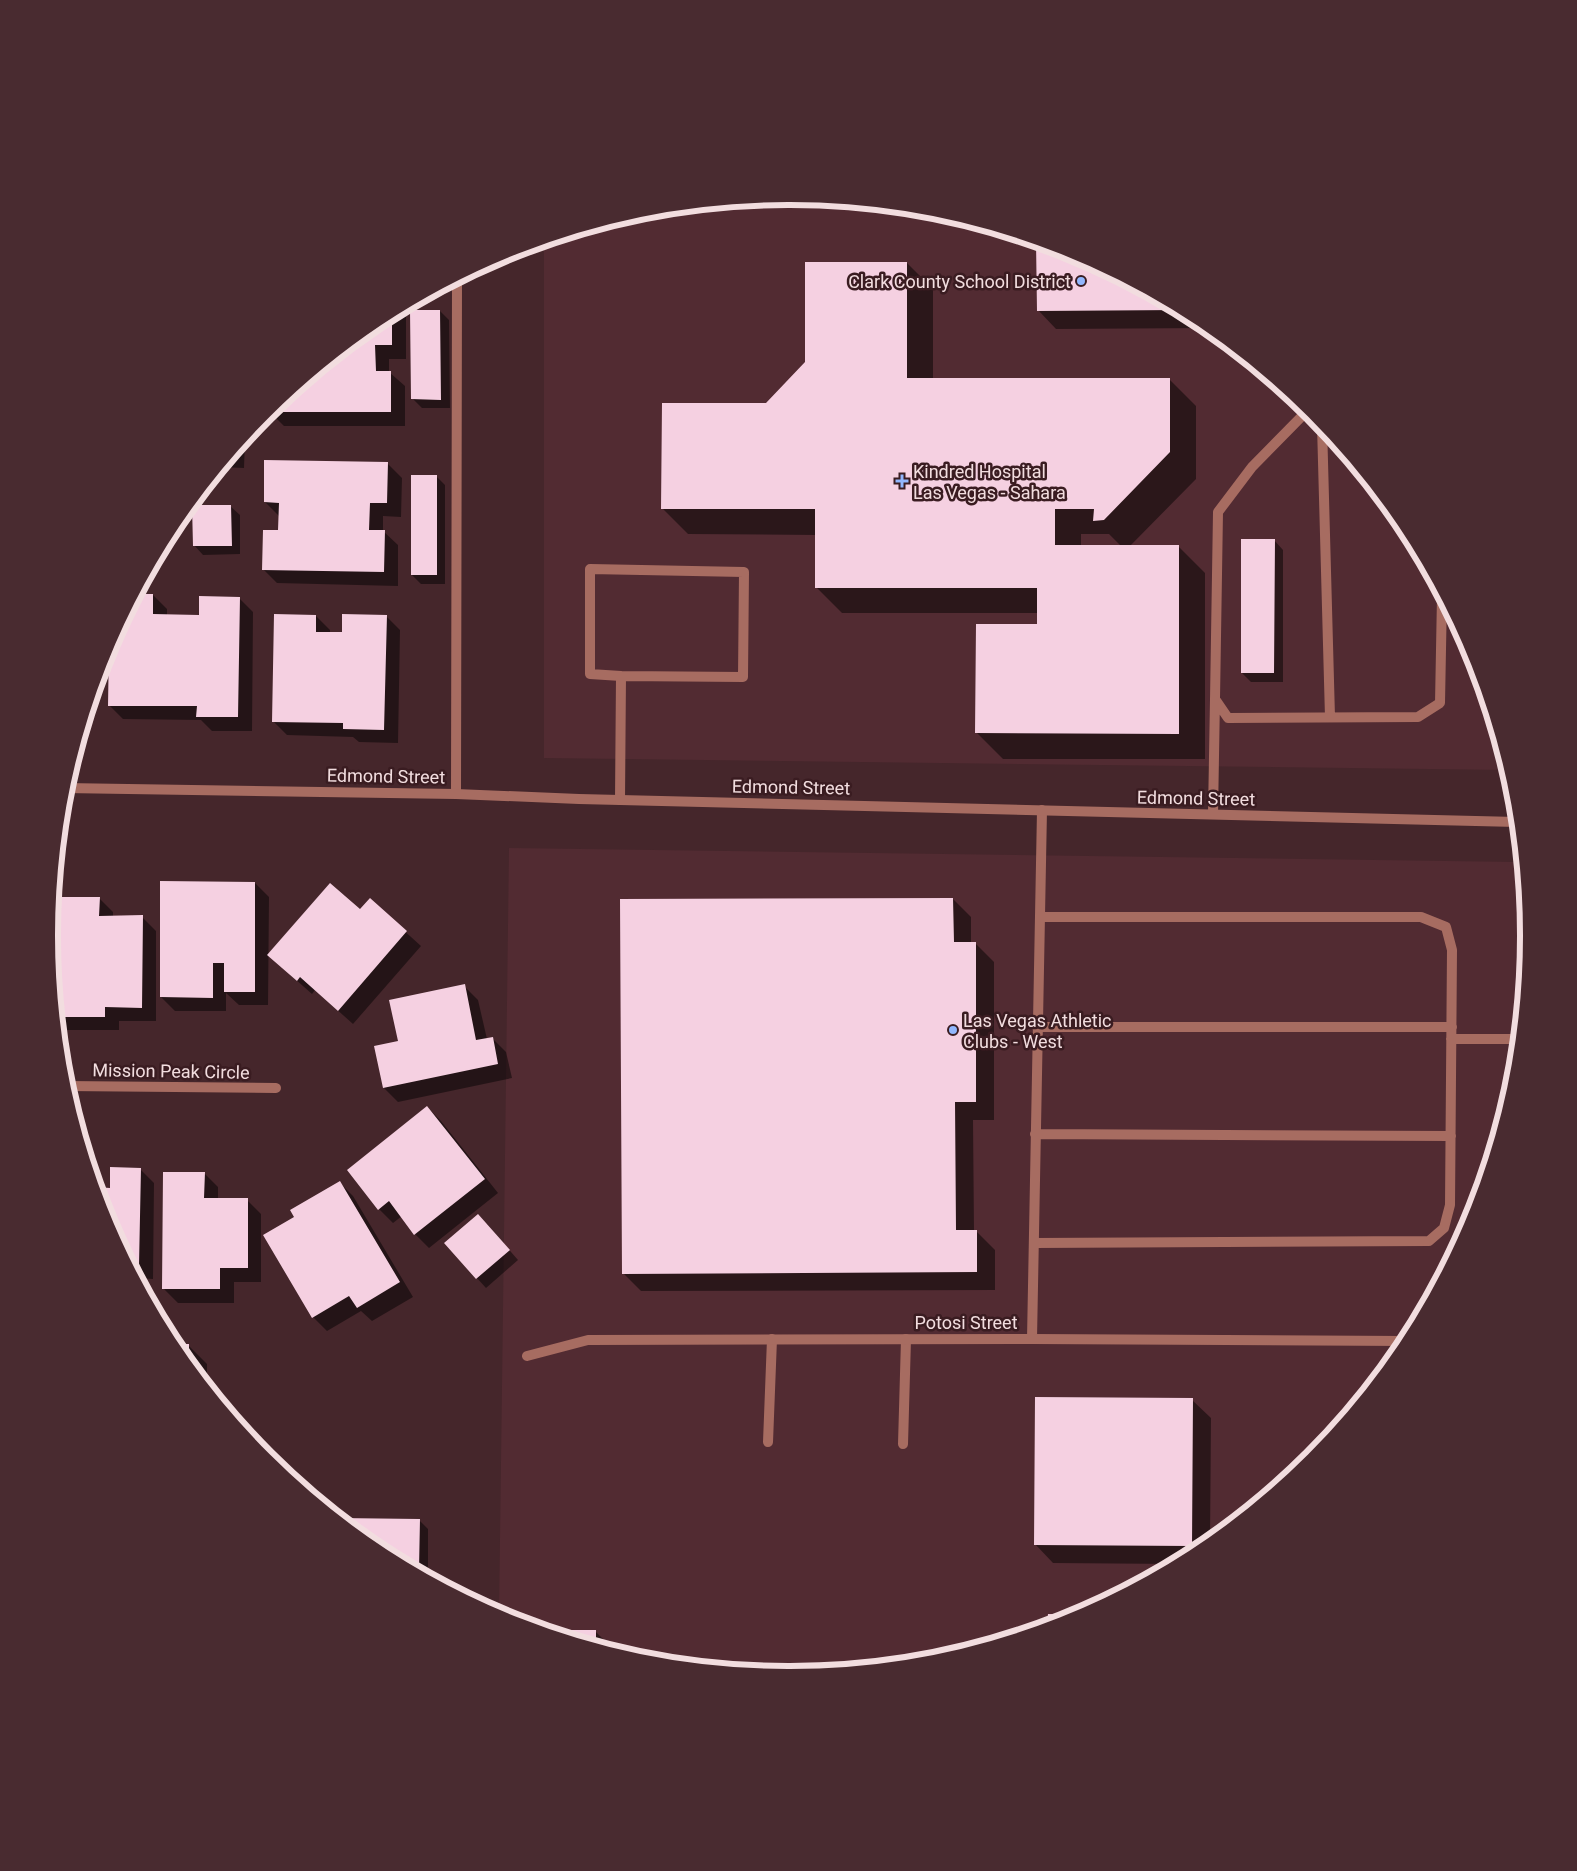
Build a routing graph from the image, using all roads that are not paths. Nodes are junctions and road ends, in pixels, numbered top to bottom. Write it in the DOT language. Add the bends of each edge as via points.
graph roads {
  1 [pos="457,284"];
  2 [pos="1302,416"];
  3 [pos="1322,437"];
  4 [pos="1442,608"];
  5 [pos="621,676"];
  6 [pos="1215,699"];
  7 [pos="1330,717"];
  8 [pos="73,788"];
  9 [pos="456,794"];
  10 [pos="620,800"];
  11 [pos="1042,810"];
  12 [pos="1213,814"];
  13 [pos="1510,822"];
  14 [pos="1040,917"];
  15 [pos="1452,1026"];
  16 [pos="1037,1027"];
  17 [pos="1452,1039"];
  18 [pos="1512,1039"];
  19 [pos="74,1086"];
  20 [pos="276,1088"];
  21 [pos="1036,1134"];
  22 [pos="1451,1136"];
  23 [pos="1034,1243"];
  24 [pos="772,1339"];
  25 [pos="906,1339"];
  26 [pos="1032,1339"];
  27 [pos="1397,1341"];
  28 [pos="527,1356"];
  29 [pos="768,1442"];
  30 [pos="903,1444"];
  1 -- 9 [label="street"];
  2 -- 6 [label="street" via="1252,467 1218,512"];
  3 -- 7 [label="street"];
  4 -- 7 [label="street" via="1440,704 1418,717"];
  5 -- 5 [label="street" via="743,677 744,572 590,569 590,674"];
  5 -- 10 [label="street"];
  6 -- 7 [label="street" via="1228,718"];
  6 -- 12 [label="street"];
  8 -- 9 [label="street, Edmond Street"];
  9 -- 10 [label="street, Edmond Street"];
  10 -- 11 [label="street, Edmond Street"];
  11 -- 12 [label="street, Edmond Street"];
  11 -- 14 [label="street"];
  12 -- 13 [label="street, Edmond Street"];
  14 -- 15 [label="street" via="1421,917 1446,927 1452,950"];
  14 -- 16 [label="street"];
  15 -- 16 [label="street"];
  15 -- 17 [label="street"];
  16 -- 21 [label="street"];
  17 -- 18 [label="street"];
  17 -- 22 [label="street"];
  19 -- 20 [label="street, Mission Peak Circle"];
  21 -- 22 [label="street"];
  21 -- 23 [label="street"];
  22 -- 23 [label="street" via="1450,1205 1444,1228 1429,1240"];
  23 -- 26 [label="street"];
  24 -- 25 [label="street, Potosi Street"];
  24 -- 28 [label="street, Potosi Street" via="588,1340"];
  24 -- 29 [label="street"];
  25 -- 26 [label="street, Potosi Street"];
  25 -- 30 [label="street"];
  26 -- 27 [label="street, Potosi Street"];
}
